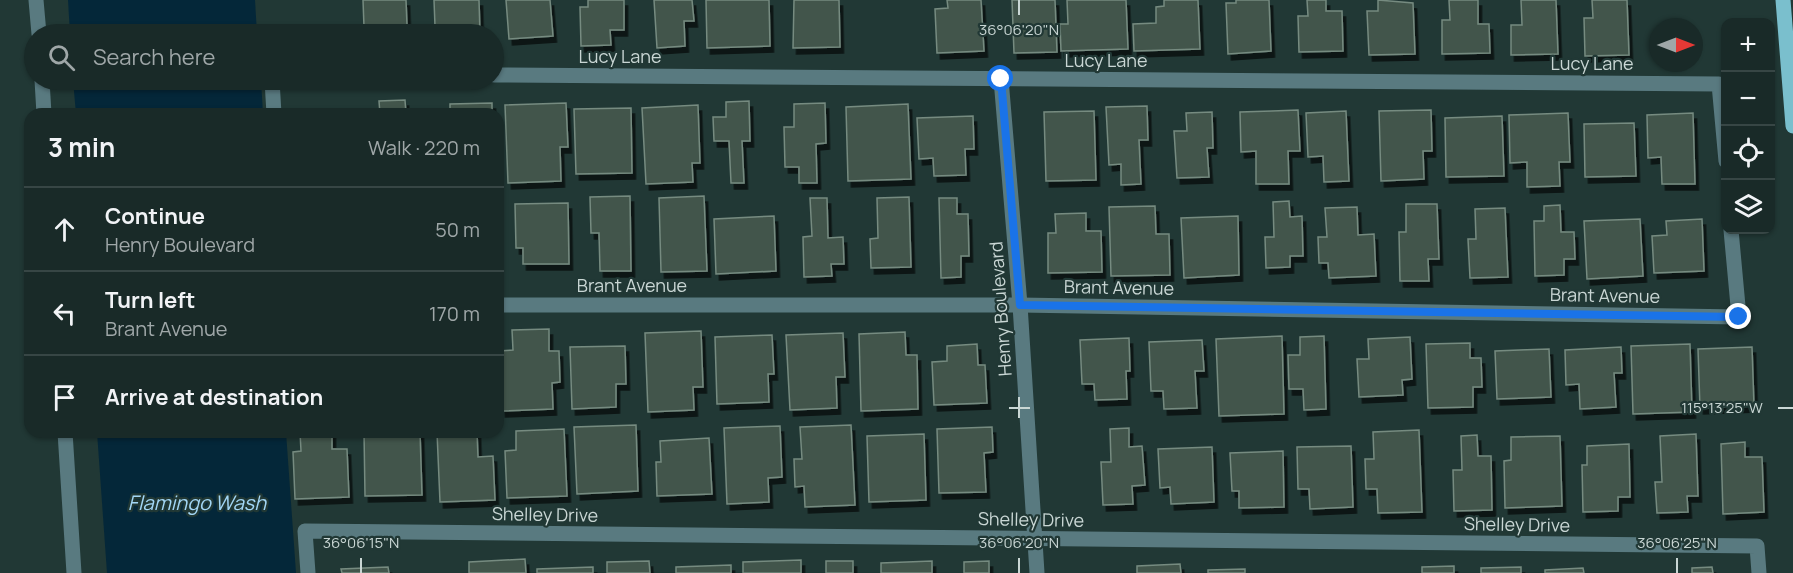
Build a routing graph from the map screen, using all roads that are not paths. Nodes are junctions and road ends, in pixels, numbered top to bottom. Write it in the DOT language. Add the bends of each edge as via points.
graph roads {
  1 [pos="36,0"];
  2 [pos="1784,0"];
  3 [pos="38,24"];
  4 [pos="504,75"];
  5 [pos="1001,79"];
  6 [pos="43,90"];
  7 [pos="273,90"];
  8 [pos="44,108"];
  9 [pos="274,108"];
  10 [pos="1722,126"];
  11 [pos="1793,126"];
  12 [pos="1731,234"];
  13 [pos="504,304"];
  14 [pos="1020,305"];
  15 [pos="65,438"];
  16 [pos="1034,538"];
  17 [pos="74,573"];
  18 [pos="308,573"];
  19 [pos="1036,573"];
  20 [pos="1759,573"];
  1 -- 3 [label="street"];
  2 -- 11 [label="main road"];
  4 -- 5 [label="street, Lucy Lane"];
  5 -- 10 [label="street, Lucy Lane" via="1719,84"];
  5 -- 14 [label="street, Henry Boulevard"];
  6 -- 8 [label="street"];
  7 -- 9 [label="street"];
  12 -- 14 [label="street, Brant Avenue" via="1739,317"];
  13 -- 14 [label="street, Brant Avenue"];
  14 -- 16 [label="street, Henry Boulevard"];
  15 -- 17 [label="street"];
  16 -- 18 [label="street, Shelley Drive" via="305,531"];
  16 -- 19 [label="street, Henry Boulevard"];
  16 -- 20 [label="street, Shelley Drive" via="1757,546"];
}
